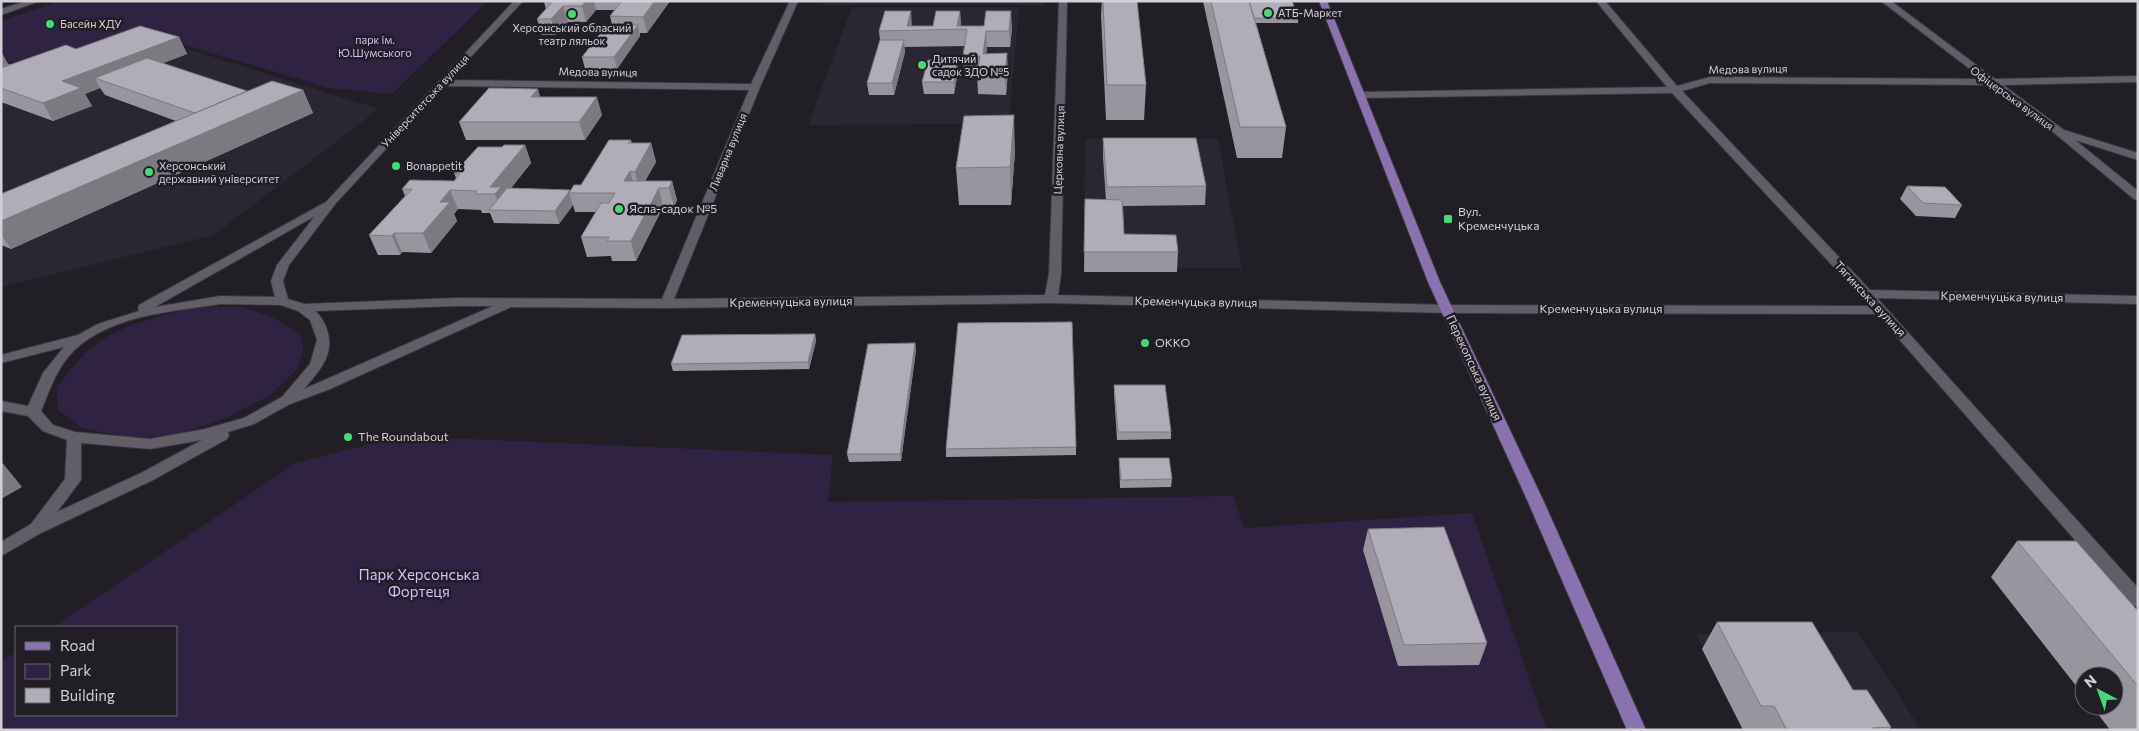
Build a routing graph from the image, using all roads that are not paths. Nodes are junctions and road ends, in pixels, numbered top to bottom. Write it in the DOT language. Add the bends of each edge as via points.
graph roads {
  1 [pos="36,1"];
  2 [pos="519,1"];
  3 [pos="794,1"];
  4 [pos="1063,1"];
  5 [pos="1323,1"];
  6 [pos="1600,1"];
  7 [pos="1885,1"];
  8 [pos="1,12"];
  9 [pos="2138,79"];
  10 [pos="1990,82"];
  11 [pos="441,83"];
  12 [pos="755,87"];
  13 [pos="1675,90"];
  14 [pos="1360,95"];
  15 [pos="2057,130"];
  16 [pos="2138,157"];
  17 [pos="2138,197"];
  18 [pos="332,201"];
  19 [pos="1866,294"];
  20 [pos="1051,299"];
  21 [pos="2138,300"];
  22 [pos="282,301"];
  23 [pos="510,304"];
  24 [pos="666,304"];
  25 [pos="303,308"];
  26 [pos="1447,309"];
  27 [pos="1881,310"];
  28 [pos="126,317"];
  29 [pos="84,337"];
  30 [pos="1,359"];
  31 [pos="287,400"];
  32 [pos="1,406"];
  33 [pos="33,412"];
  34 [pos="249,420"];
  35 [pos="74,437"];
  36 [pos="35,529"];
  37 [pos="1,550"];
  38 [pos="2138,600"];
  39 [pos="1637,730"];
  1 -- 8 [label="street"];
  2 -- 11 [label="street, Університетська вулиця"];
  3 -- 12 [label="street, Ливарна вулиця"];
  4 -- 20 [label="street, Церковна вулиця" via="1055,274"];
  5 -- 14 [label="main road, Перекопська вулиця"];
  6 -- 13 [label="street, Тягинська вулиця"];
  7 -- 10 [label="street, Офіцерська вулиця"];
  9 -- 10 [label="street, Медова вулиця"];
  10 -- 13 [label="street, Медова вулиця" via="1710,80"];
  10 -- 15 [label="street, Офіцерська вулиця"];
  11 -- 12 [label="street, Медова вулиця"];
  11 -- 18 [label="street, Університетська вулиця"];
  12 -- 24 [label="street, Ливарна вулиця"];
  13 -- 14 [label="street, Медова вулиця"];
  13 -- 19 [label="street, Тягинська вулиця"];
  14 -- 26 [label="main road, Перекопська вулиця"];
  15 -- 16 [label="street"];
  15 -- 17 [label="street, Офіцерська вулиця"];
  18 -- 22 [label="street, Університетська вулиця" via="283,265 276,281"];
  18 -- 28 [label="street, Університетська вулиця"];
  19 -- 21 [label="street, Кременчуцька вулиця"];
  19 -- 27 [label="street, Тягинська вулиця"];
  20 -- 24 [label="street, Кременчуцька вулиця"];
  20 -- 26 [label="street, Кременчуцька вулиця"];
  22 -- 25 [label="street"];
  22 -- 28 [label="street" via="220,300"];
  23 -- 24 [label="street, Кременчуцька вулиця"];
  23 -- 25 [label="street, Кременчуцька вулиця"];
  23 -- 31 [label="street"];
  25 -- 31 [label="street" via="316,318 324,340 317,364"];
  26 -- 27 [label="street, Кременчуцька вулиця"];
  26 -- 39 [label="main road, Перекопська вулиця"];
  27 -- 38 [label="street, Тягинська вулиця"];
  28 -- 29 [label="street"];
  29 -- 30 [label="street"];
  29 -- 33 [label="street" via="50,372"];
  31 -- 34 [label="street"];
  32 -- 33 [label="street"];
  33 -- 35 [label="street" via="48,428"];
  34 -- 35 [label="street" via="206,434 150,444"];
  34 -- 36 [label="street" via="148,476"];
  35 -- 36 [label="street" via="73,480"];
  36 -- 37 [label="street"];
}
